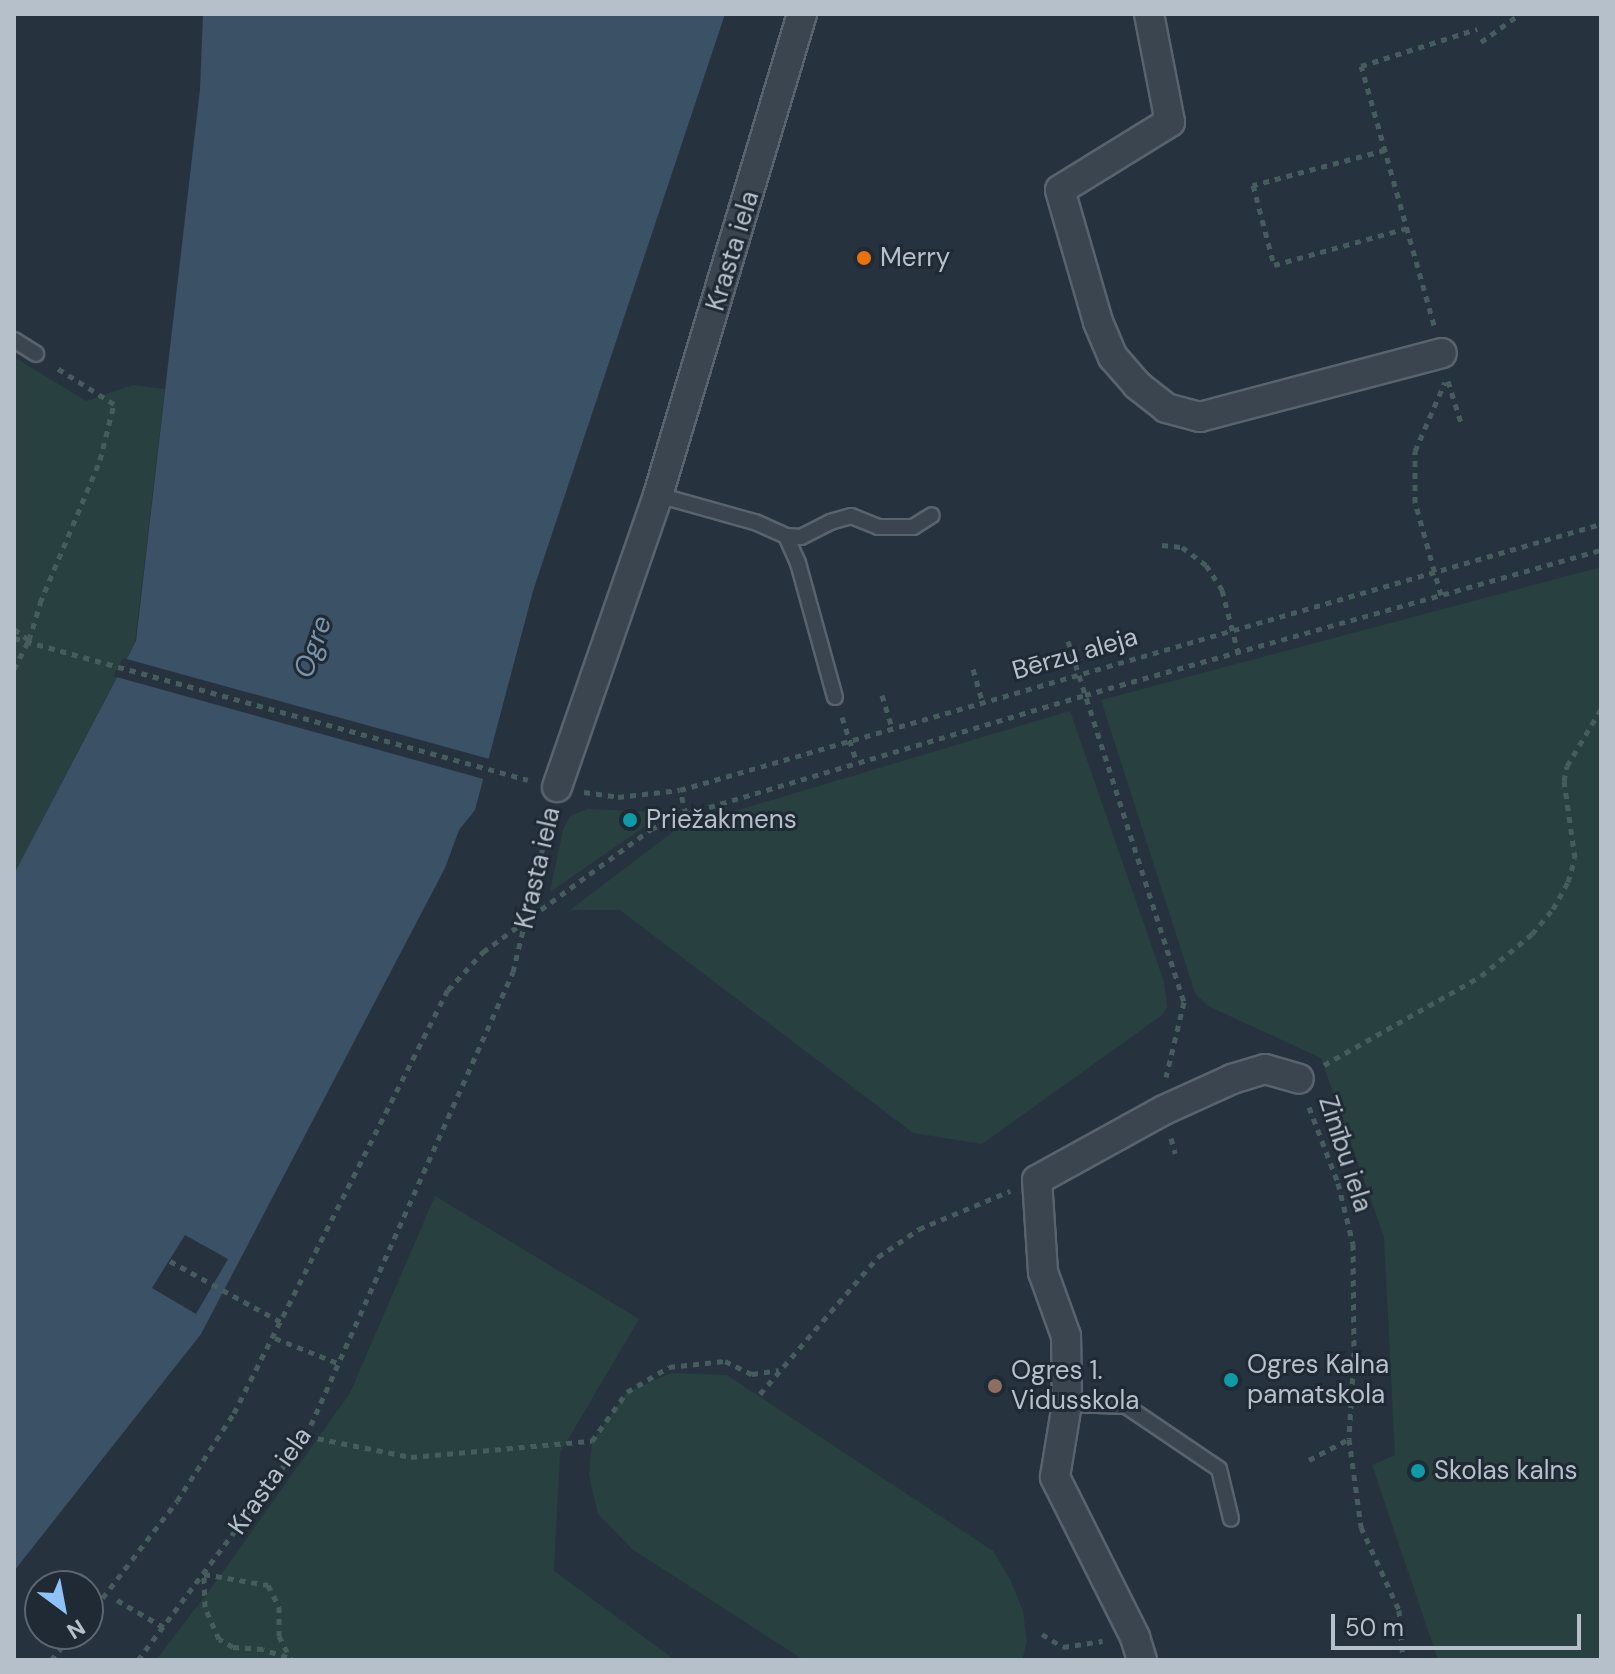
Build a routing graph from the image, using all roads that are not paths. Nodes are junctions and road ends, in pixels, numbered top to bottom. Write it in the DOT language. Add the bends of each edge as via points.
graph roads {
  1 [pos="802,14"];
  2 [pos="1149,14"];
  3 [pos="14,340"];
  4 [pos="1442,353"];
  5 [pos="36,354"];
  6 [pos="658,495"];
  7 [pos="932,515"];
  8 [pos="786,536"];
  9 [pos="835,697"];
  10 [pos="545,784"];
  11 [pos="1299,1079"];
  12 [pos="1067,1404"];
  13 [pos="1231,1519"];
  14 [pos="1138,1648"];
  1 -- 6 [label="street, Krasta iela"];
  2 -- 4 [label="street" via="1170,122 1060,190 1098,322 1113,357 1137,385 1166,408 1200,417"];
  3 -- 5 [label="lane"];
  6 -- 8 [label="lane"];
  6 -- 10 [label="street, Krasta iela"];
  7 -- 8 [label="lane" via="913,527 878,527 851,516 801,537"];
  8 -- 9 [label="lane"];
  11 -- 12 [label="street" via="1265,1069 1232,1079 1037,1180 1043,1272 1066,1336"];
  12 -- 13 [label="lane" via="1126,1406 1219,1469"];
  12 -- 14 [label="street" via="1055,1477"];
}
